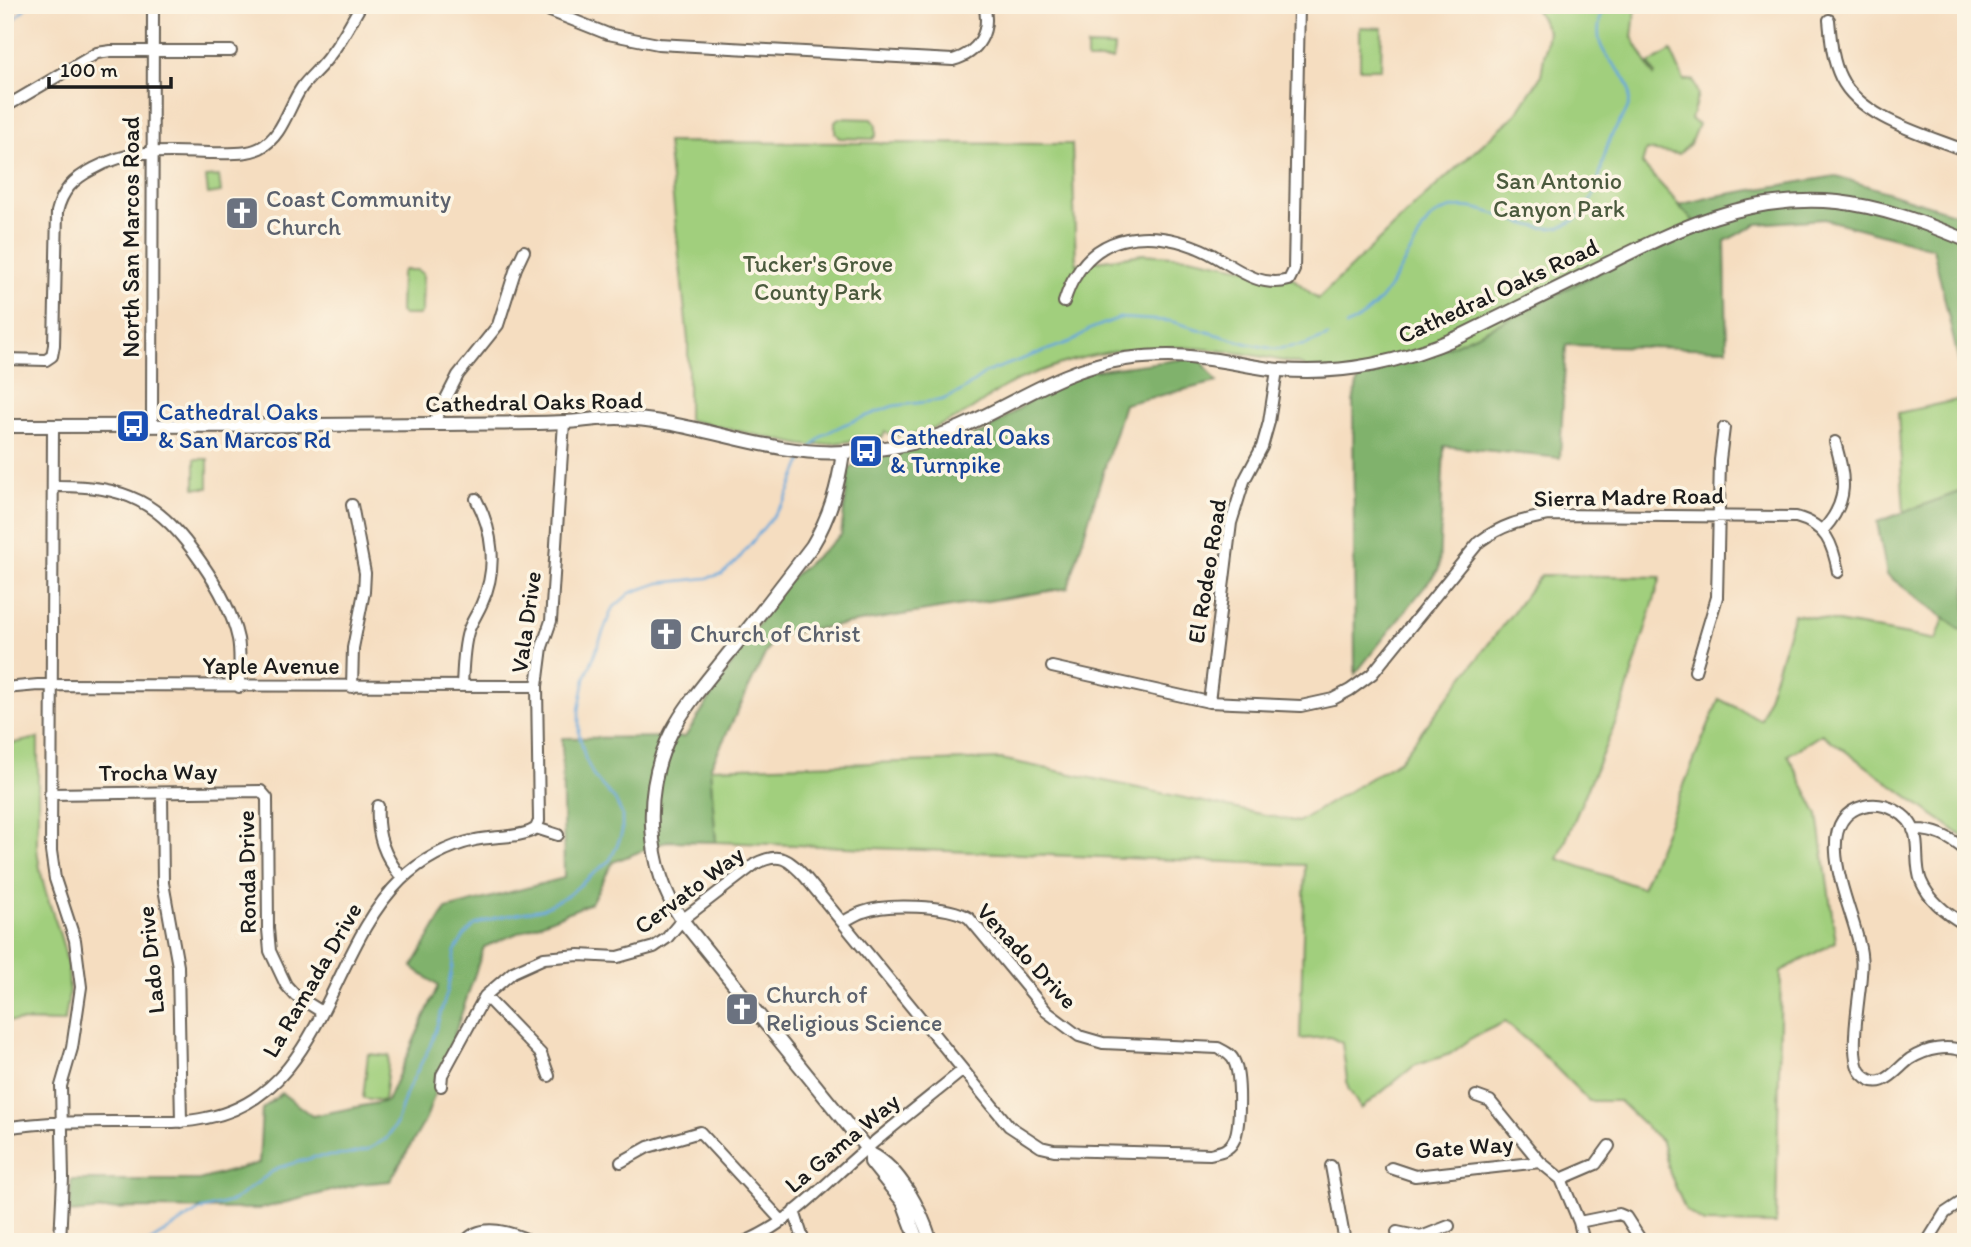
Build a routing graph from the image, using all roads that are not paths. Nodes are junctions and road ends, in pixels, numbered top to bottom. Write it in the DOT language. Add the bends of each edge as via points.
graph roads {
  1 [pos="153,5"];
  2 [pos="361,5"];
  3 [pos="535,5"];
  4 [pos="984,5"];
  5 [pos="1299,5"];
  6 [pos="1829,20"];
  7 [pos="152,50"];
  8 [pos="231,51"];
  9 [pos="5,107"];
  10 [pos="1966,151"];
  11 [pos="152,152"];
  12 [pos="1966,240"];
  13 [pos="524,251"];
  14 [pos="1064,302"];
  15 [pos="5,359"];
  16 [pos="1277,370"];
  17 [pos="564,422"];
  18 [pos="433,424"];
  19 [pos="5,426"];
  20 [pos="53,426"];
  21 [pos="152,426"];
  22 [pos="1724,428"];
  23 [pos="1835,442"];
  24 [pos="843,453"];
  25 [pos="53,486"];
  26 [pos="476,499"];
  27 [pos="352,505"];
  28 [pos="1720,516"];
  29 [pos="1823,530"];
  30 [pos="1838,572"];
  31 [pos="1052,667"];
  32 [pos="1695,671"];
  33 [pos="50,685"];
  34 [pos="462,686"];
  35 [pos="537,686"];
  36 [pos="239,687"];
  37 [pos="352,687"];
  38 [pos="5,688"];
  39 [pos="1209,702"];
  40 [pos="162,793"];
  41 [pos="50,794"];
  42 [pos="265,794"];
  43 [pos="379,806"];
  44 [pos="536,828"];
  45 [pos="1913,830"];
  46 [pos="558,835"];
  47 [pos="1966,850"];
  48 [pos="402,878"];
  49 [pos="682,920"];
  50 [pos="843,922"];
  51 [pos="1966,925"];
  52 [pos="485,996"];
  53 [pos="322,1012"];
  54 [pos="1966,1052"];
  55 [pos="963,1070"];
  56 [pos="549,1076"];
  57 [pos="441,1086"];
  58 [pos="1476,1096"];
  59 [pos="60,1122"];
  60 [pos="181,1122"];
  61 [pos="5,1128"];
  62 [pos="1609,1146"];
  63 [pos="869,1151"];
  64 [pos="621,1162"];
  65 [pos="1540,1162"];
  66 [pos="1331,1166"];
  67 [pos="1391,1168"];
  68 [pos="1561,1180"];
  69 [pos="1966,1199"];
  70 [pos="794,1211"];
  71 [pos="781,1220"];
  72 [pos="1580,1222"];
  73 [pos="1449,1226"];
  74 [pos="1397,1232"];
  75 [pos="1421,1239"];
  76 [pos="60,1242"];
  77 [pos="465,1242"];
  78 [pos="533,1242"];
  79 [pos="744,1242"];
  80 [pos="804,1242"];
  81 [pos="918,1242"];
  82 [pos="931,1242"];
  83 [pos="1345,1242"];
  84 [pos="1584,1242"];
  85 [pos="1642,1242"];
  86 [pos="1927,1242"];
  1 -- 7 [label="street, North San Marcos Road"];
  2 -- 11 [label="street" via="329,57 291,104 283,124 260,148 228,153"];
  3 -- 4 [label="street" via="608,34 658,44 953,60 964,57 981,41 986,28"];
  5 -- 14 [label="street" via="1294,270 1289,280 1253,278 1192,245 1141,236 1109,245 1091,256 1075,275"];
  6 -- 10 [label="street" via="1841,79 1861,103 1897,124"];
  7 -- 8 [label="street"];
  7 -- 9 [label="street" via="97,53"];
  7 -- 11 [label="street, North San Marcos Road"];
  11 -- 15 [label="street" via="109,161 68,187 57,212 52,356 46,360"];
  11 -- 21 [label="street, North San Marcos Road"];
  12 -- 16 [label="main road, Cathedral Oaks Road" via="1902,216 1836,202 1740,208 1670,233 1426,352 1360,369"];
  13 -- 18 [label="street" via="498,325 458,375"];
  16 -- 24 [label="main road, Cathedral Oaks Road" via="1199,358 1099,364 1062,376 929,439"];
  16 -- 39 [label="street, El Rodeo Road" via="1262,447 1244,481 1231,523"];
  17 -- 18 [label="main road, Cathedral Oaks Road"];
  17 -- 24 [label="main road, Cathedral Oaks Road" via="615,418 682,424 786,448"];
  17 -- 35 [label="street, Vala Drive" via="551,621"];
  18 -- 21 [label="main road, Cathedral Oaks Road"];
  19 -- 20 [label="main road, Cathedral Oaks Road"];
  20 -- 21 [label="main road, Cathedral Oaks Road"];
  20 -- 25 [label="street"];
  22 -- 28 [label="street"];
  23 -- 29 [label="street" via="1844,480 1842,504"];
  24 -- 49 [label="main road" via="824,527 679,718 660,758 653,835 661,877"];
  25 -- 33 [label="street"];
  25 -- 36 [label="street" via="119,492 146,504 176,528 207,570 233,621 239,641"];
  26 -- 34 [label="street" via="489,526 491,578 469,629"];
  27 -- 37 [label="street" via="365,573"];
  28 -- 29 [label="street, Sierra Madre Road" via="1783,516"];
  28 -- 32 [label="street" via="1717,597"];
  28 -- 39 [label="street, Sierra Madre Road" via="1549,515 1509,524 1479,542 1372,674 1350,690 1301,706"];
  29 -- 30 [label="street" via="1835,553"];
  31 -- 39 [label="street, Sierra Madre Road"];
  33 -- 36 [label="street, Yaple Avenue"];
  33 -- 38 [label="street, Yaple Avenue"];
  33 -- 41 [label="street"];
  34 -- 35 [label="street, Yaple Avenue"];
  34 -- 37 [label="street, Yaple Avenue"];
  35 -- 44 [label="street, Vala Drive"];
  36 -- 37 [label="street, Yaple Avenue"];
  40 -- 41 [label="street, Trocha Way"];
  40 -- 42 [label="street, Trocha Way"];
  40 -- 60 [label="street, Lado Drive" via="163,883 178,966"];
  41 -- 59 [label="street" via="54,879 75,940 81,987 61,1086"];
  42 -- 53 [label="street, Ronda Drive" via="270,951 286,985"];
  43 -- 48 [label="street" via="379,838"];
  44 -- 46 [label="street"];
  44 -- 48 [label="street, La Ramada Drive" via="526,834 463,843"];
  45 -- 47 [label="street" via="1942,834"];
  45 -- 51 [label="street" via="1920,879 1927,893"];
  45 -- 54 [label="street" via="1901,814 1877,805 1848,814 1839,827 1836,863 1862,966 1856,1065 1861,1074 1879,1081 1926,1052 1942,1047"];
  48 -- 53 [label="street, La Ramada Drive" via="374,912"];
  49 -- 50 [label="street, Cervato Way" via="755,864 779,857 796,867"];
  49 -- 52 [label="street, Cervato Way" via="667,938 643,952 618,957 544,957 513,972"];
  49 -- 63 [label="main road"];
  50 -- 55 [label="street"];
  50 -- 55 [label="street, Venado Drive" via="864,911 894,908 961,913 1047,1012 1079,1036 1103,1043 1218,1048 1229,1054 1238,1074 1238,1126 1232,1144 1210,1154 1041,1147 1009,1126"];
  52 -- 56 [label="street" via="541,1054"];
  52 -- 57 [label="street, Cervato Way" via="442,1075"];
  53 -- 60 [label="street, La Ramada Drive" via="290,1067 260,1095 226,1113"];
  55 -- 63 [label="street, La Gama Way"];
  58 -- 65 [label="street" via="1490,1101"];
  59 -- 60 [label="street, La Ramada Drive"];
  59 -- 61 [label="street, La Ramada Drive"];
  59 -- 76 [label="street"];
  62 -- 68 [label="street" via="1596,1164"];
  63 -- 70 [label="street, La Gama Way"];
  63 -- 81 [label="main road" via="872,1162 903,1202"];
  63 -- 82 [label="main road" via="911,1197"];
  64 -- 71 [label="street" via="648,1147 700,1132"];
  65 -- 67 [label="street, Gate Way" via="1415,1176"];
  65 -- 68 [label="street"];
  66 -- 83 [label="street"];
  68 -- 72 [label="street"];
  69 -- 86 [label="street" via="1945,1213"];
  70 -- 71 [label="street, La Gama Way"];
  70 -- 80 [label="street"];
  71 -- 79 [label="street, La Gama Way"];
  72 -- 84 [label="street"];
  72 -- 85 [label="street" via="1619,1214 1626,1217"];
  73 -- 75 [label="street"];
  74 -- 75 [label="street"];
  77 -- 78 [label="street" via="485,1230"];
}
